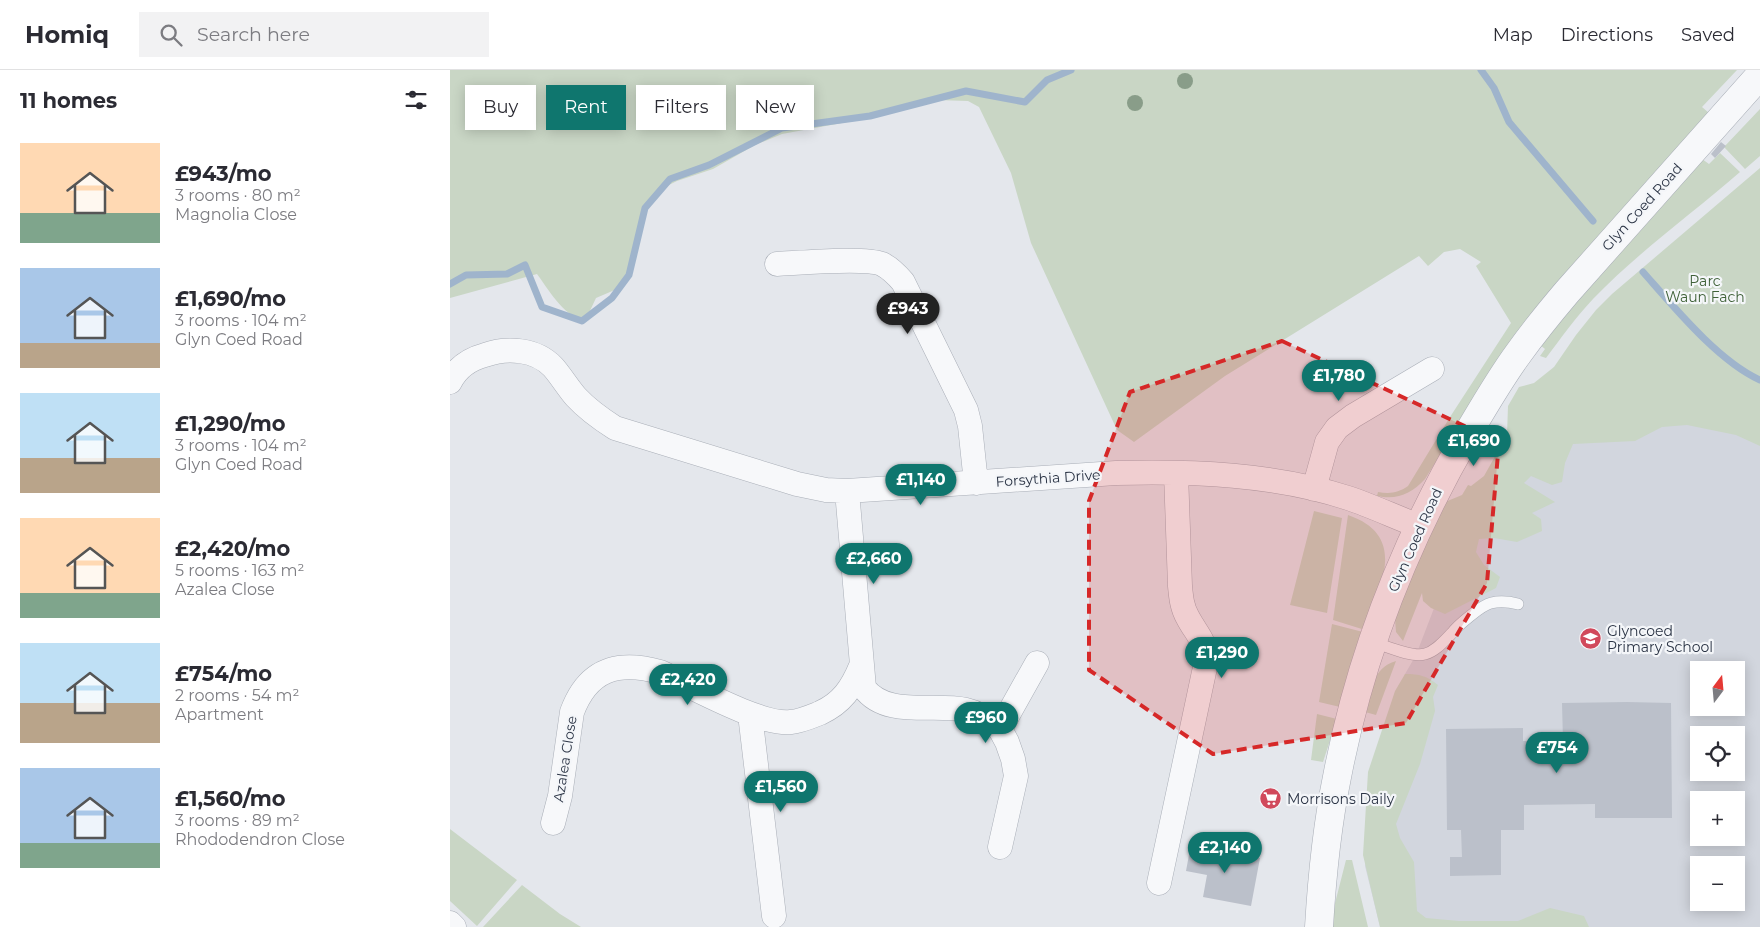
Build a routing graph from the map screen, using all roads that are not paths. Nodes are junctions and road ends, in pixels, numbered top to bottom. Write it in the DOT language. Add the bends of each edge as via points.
graph roads {
  1 [pos="1760,75"];
  2 [pos="777,264"];
  3 [pos="1432,369"];
  4 [pos="450,382"];
  5 [pos="1176,473"];
  6 [pos="976,483"];
  7 [pos="1314,489"];
  8 [pos="847,491"];
  9 [pos="1420,526"];
  10 [pos="1518,604"];
  11 [pos="1373,642"];
  12 [pos="1037,663"];
  13 [pos="861,666"];
  14 [pos="750,714"];
  15 [pos="1000,729"];
  16 [pos="553,822"];
  17 [pos="1000,847"];
  18 [pos="1159,883"];
  19 [pos="774,916"];
  20 [pos="450,923"];
  21 [pos="454,927"];
  22 [pos="1319,927"];
  1 -- 9 [label="street, Glyn Coed Road" via="1567,292 1516,356 1450,465"];
  2 -- 6 [label="street" via="865,261 882,264 895,273 966,410"];
  3 -- 7 [label="street" via="1336,428 1327,442"];
  4 -- 8 [label="street, Forsythia Drive" via="463,365 477,357 498,350 518,350 538,356 551,366 597,417 615,428 797,484"];
  5 -- 6 [label="street, Forsythia Drive" via="1116,473"];
  5 -- 7 [label="street, Forsythia Drive" via="1256,479"];
  5 -- 18 [label="street" via="1182,604 1205,646 1207,658"];
  6 -- 8 [label="street, Forsythia Drive"];
  7 -- 9 [label="street, Forsythia Drive" via="1348,498"];
  8 -- 13 [label="street"];
  9 -- 11 [label="street, Glyn Coed Road"];
  10 -- 11 [label="lane" via="1490,603 1458,625 1440,646 1426,654 1416,655"];
  11 -- 22 [label="street, Glyn Coed Road" via="1337,776 1327,836"];
  12 -- 15 [label="street"];
  13 -- 14 [label="street, Azalea Close" via="853,685 831,708 808,718 789,723"];
  13 -- 15 [label="street" via="864,688 870,696 883,702 966,710 984,717"];
  14 -- 16 [label="street, Azalea Close" via="660,672 644,667 613,668 584,689 572,712"];
  14 -- 19 [label="street"];
  15 -- 17 [label="street" via="1013,759 1016,776"];
  20 -- 21 [label="street"];
}
